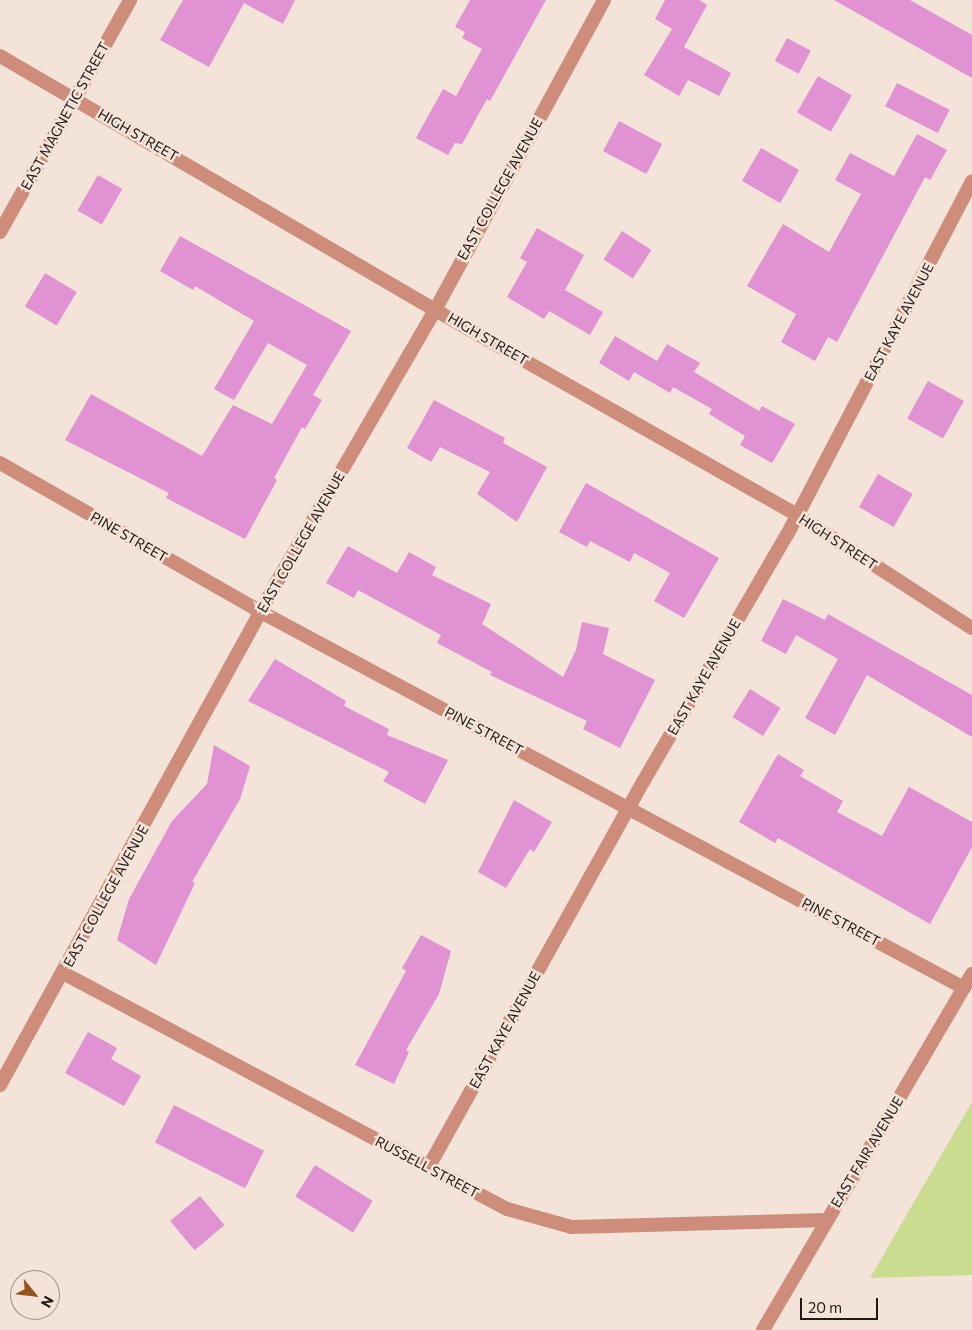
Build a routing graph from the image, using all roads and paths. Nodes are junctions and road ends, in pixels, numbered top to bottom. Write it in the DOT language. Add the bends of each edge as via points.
graph roads {
  1 [pos="130,0"];
  2 [pos="604,0"];
  3 [pos="0,56"];
  4 [pos="76,99"];
  5 [pos="972,181"];
  6 [pos="0,232"];
  7 [pos="435,310"];
  8 [pos="0,463"];
  9 [pos="797,515"];
  10 [pos="261,612"];
  11 [pos="972,628"];
  12 [pos="630,808"];
  13 [pos="63,973"];
  14 [pos="972,974"];
  15 [pos="968,990"];
  16 [pos="0,1084"];
  17 [pos="428,1168"];
  18 [pos="827,1220"];
  19 [pos="762,1330"];
  1 -- 4 [label="street, EAST MAGNETIC STREET"];
  2 -- 7 [label="street, EAST COLLEGE AVENUE"];
  3 -- 4 [label="street, HIGH STREET"];
  4 -- 6 [label="street, EAST MAGNETIC STREET"];
  4 -- 7 [label="street, HIGH STREET"];
  5 -- 9 [label="street, EAST KAYE AVENUE"];
  7 -- 9 [label="street, HIGH STREET"];
  7 -- 10 [label="street, EAST COLLEGE AVENUE"];
  8 -- 10 [label="street, PINE STREET"];
  9 -- 11 [label="street, HIGH STREET"];
  9 -- 12 [label="street, EAST KAYE AVENUE"];
  10 -- 12 [label="street, PINE STREET"];
  10 -- 13 [label="street, EAST COLLEGE AVENUE"];
  12 -- 15 [label="street, PINE STREET"];
  12 -- 17 [label="street, EAST KAYE AVENUE"];
  13 -- 16 [label="street, EAST COLLEGE AVENUE"];
  13 -- 17 [label="street, RUSSELL STREET"];
  14 -- 15 [label="street, EAST FAIR AVENUE"];
  15 -- 18 [label="street, EAST FAIR AVENUE"];
  17 -- 18 [label="street, RUSSELL STREET" via="507,1209 572,1227"];
  18 -- 19 [label="street, EAST FAIR AVENUE"];
}
